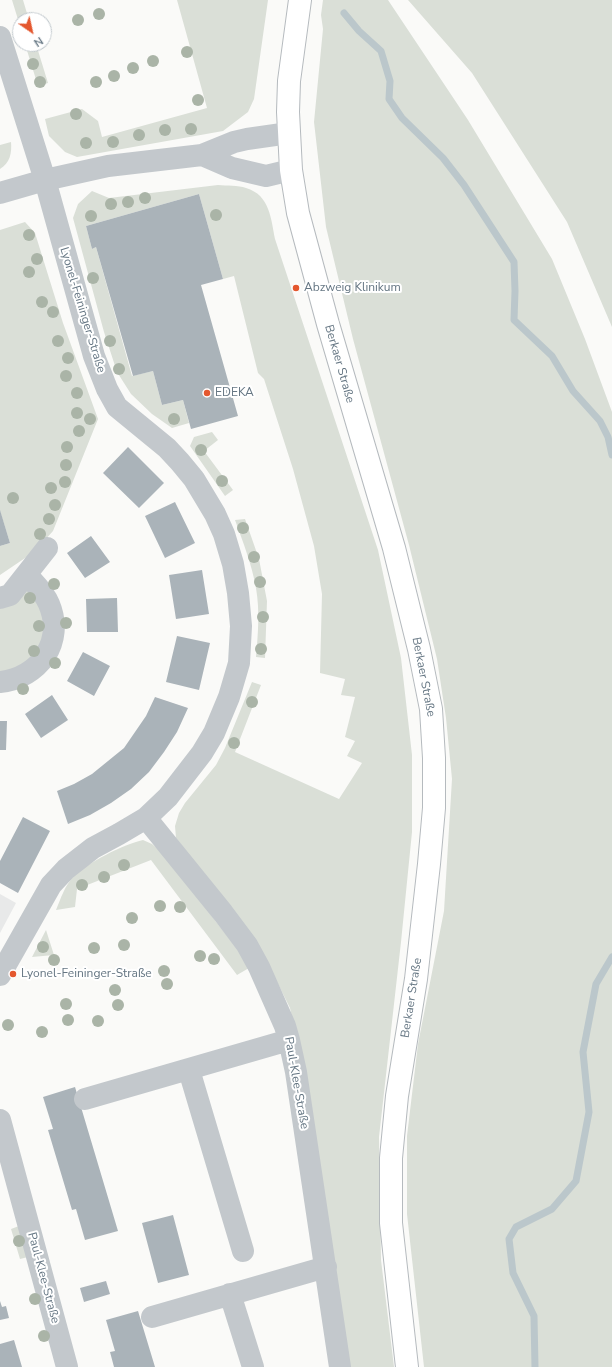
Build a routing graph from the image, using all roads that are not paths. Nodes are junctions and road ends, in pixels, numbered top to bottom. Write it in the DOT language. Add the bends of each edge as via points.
graph roads {
  1 [pos="300,0"];
  2 [pos="0,37"];
  3 [pos="289,133"];
  4 [pos="202,155"];
  5 [pos="291,170"];
  6 [pos="45,180"];
  7 [pos="0,194"];
  8 [pos="47,548"];
  9 [pos="27,575"];
  10 [pos="0,598"];
  11 [pos="0,682"];
  12 [pos="146,818"];
  13 [pos="0,975"];
  14 [pos="289,1040"];
  15 [pos="189,1070"];
  16 [pos="85,1099"];
  17 [pos="0,1120"];
  18 [pos="243,1251"];
  19 [pos="326,1267"];
  20 [pos="230,1294"];
  21 [pos="152,1317"];
  22 [pos="67,1367"];
  23 [pos="253,1367"];
  24 [pos="340,1367"];
  25 [pos="406,1367"];
  1 -- 3 [label="main road, Berkaer Straße" via="289,81"];
  2 -- 6 [label="street, Lyonel-Feininger-Straße"];
  3 -- 4 [label="street" via="234,142"];
  3 -- 5 [label="main road, Berkaer Straße"];
  4 -- 5 [label="street" via="232,168 266,176"];
  4 -- 6 [label="street" via="108,166"];
  5 -- 25 [label="main road, Berkaer Straße" via="298,213 328,324 394,548 431,709 434,808 430,864 416,979 397,1096 391,1158 391,1223"];
  6 -- 7 [label="street"];
  6 -- 12 [label="street, Lyonel-Feininger-Straße" via="94,356 107,389 117,407 166,448 194,479 224,534 238,593 241,626 239,663 226,704 202,753 168,797"];
  8 -- 9 [label="street"];
  9 -- 10 [label="street" via="10,595"];
  9 -- 11 [label="street" via="41,589 49,604 53,626 52,643 45,658 26,675"];
  12 -- 13 [label="street, Lyonel-Feininger-Straße" via="92,848 66,868 51,884"];
  12 -- 14 [label="street, Paul-Klee-Straße" via="247,945 259,967"];
  14 -- 15 [label="street"];
  14 -- 19 [label="street, Paul-Klee-Straße"];
  15 -- 16 [label="street"];
  15 -- 18 [label="street"];
  17 -- 22 [label="street, Paul-Klee-Straße"];
  19 -- 20 [label="street"];
  19 -- 24 [label="street, Paul-Klee-Straße"];
  20 -- 21 [label="street"];
  20 -- 23 [label="street"];
}
